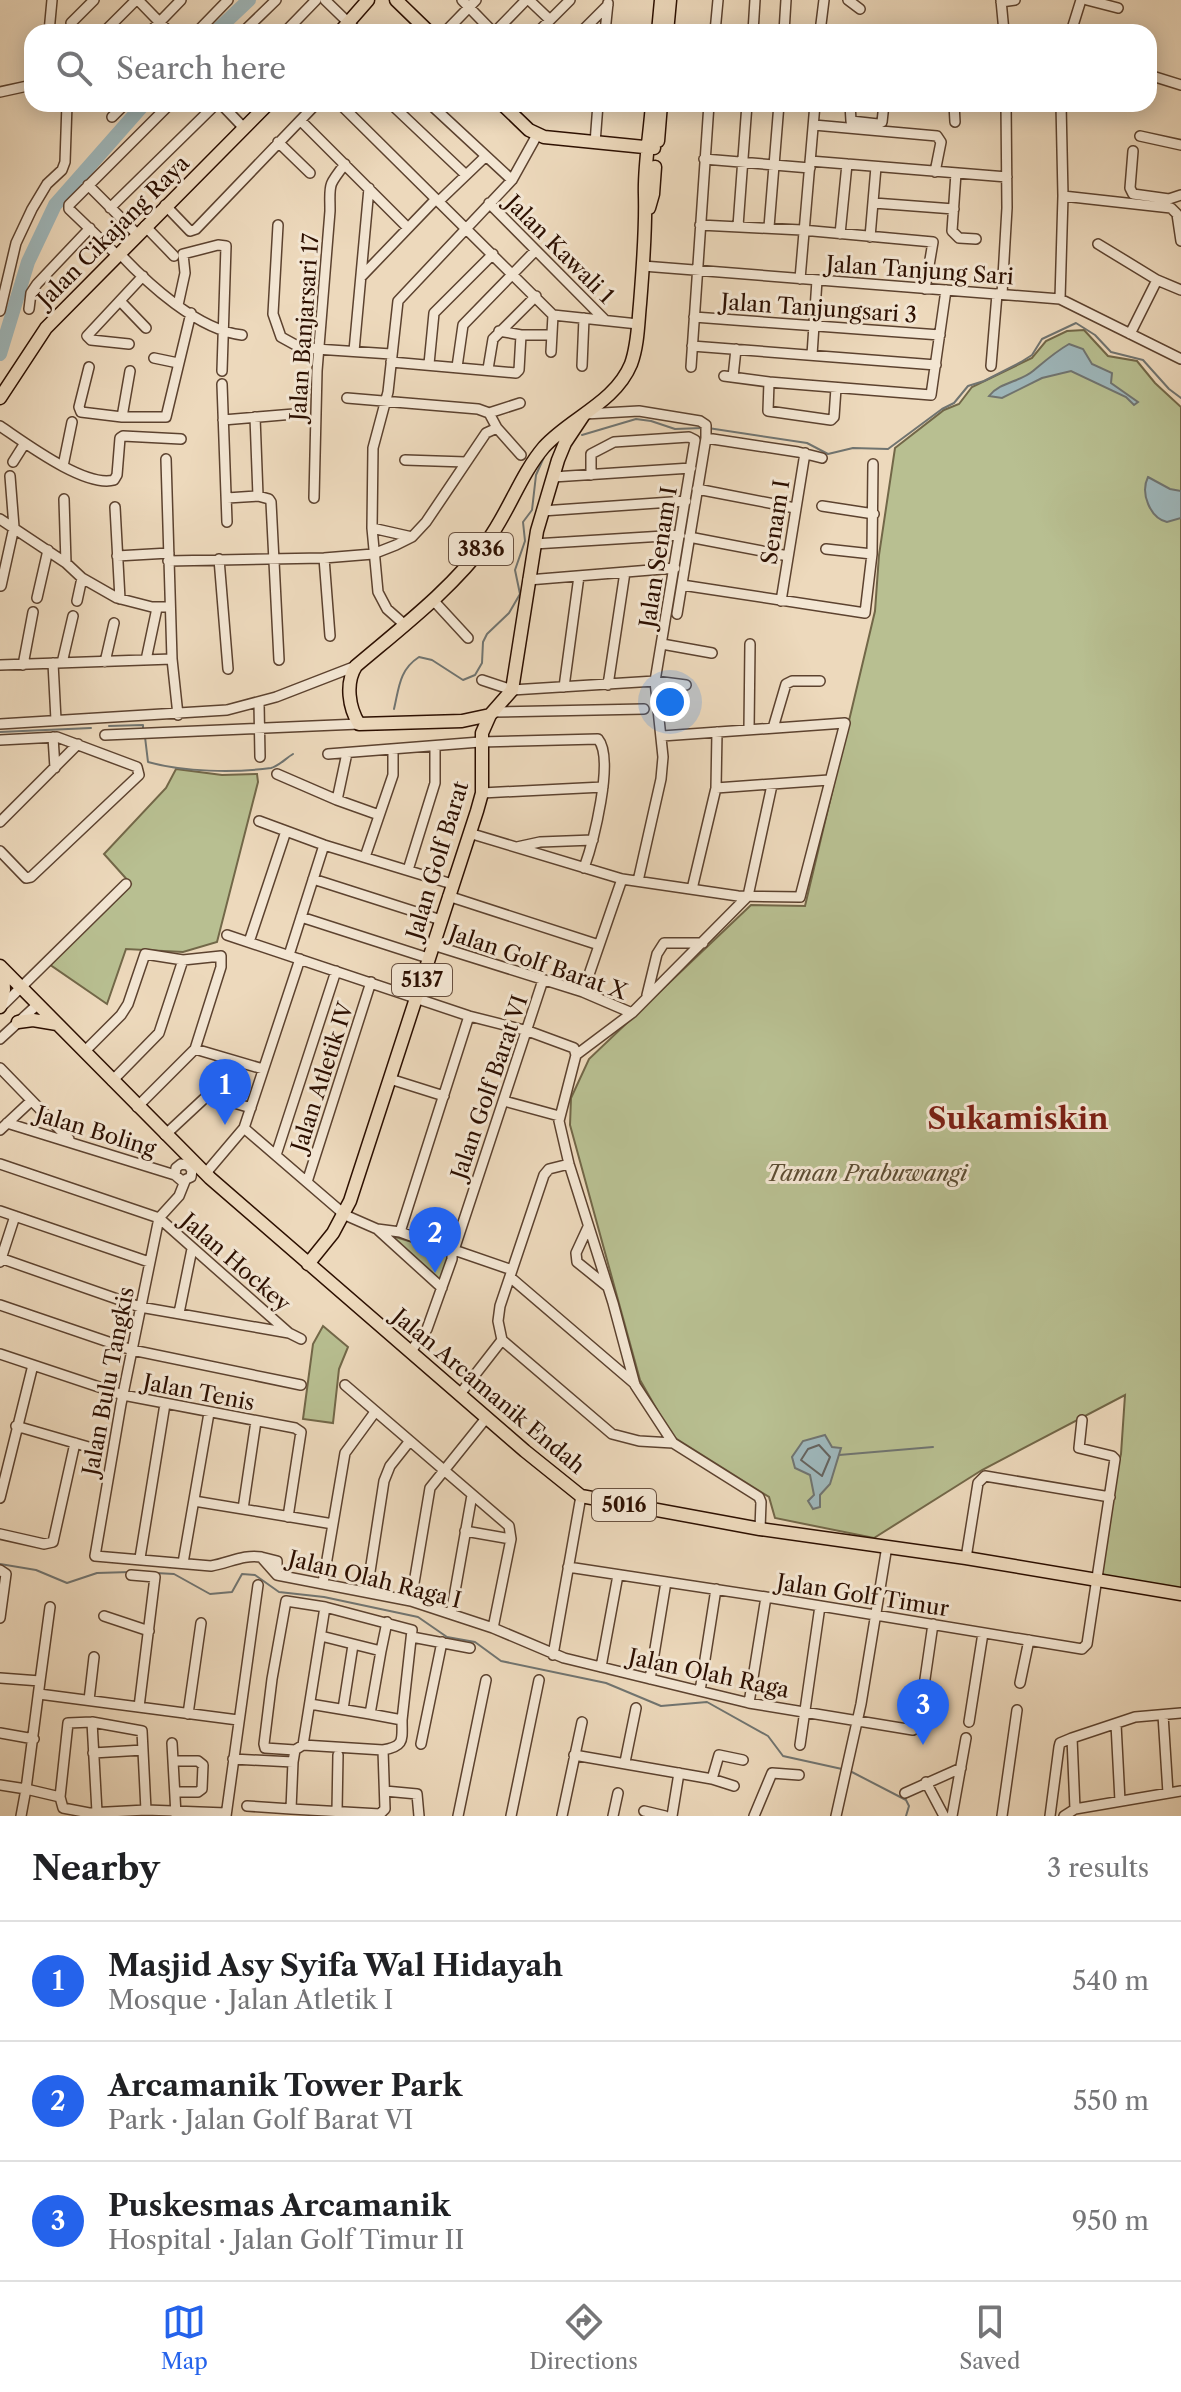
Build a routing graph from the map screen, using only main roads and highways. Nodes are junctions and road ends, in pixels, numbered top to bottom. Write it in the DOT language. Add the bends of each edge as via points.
graph roads {
  1 [pos="368,0"];
  2 [pos="396,0"];
  3 [pos="661,0"];
  4 [pos="670,0"];
  5 [pos="350,24"];
  6 [pos="421,24"];
  7 [pos="659,24"];
  8 [pos="668,24"];
  9 [pos="260,112"];
  10 [pos="511,112"];
  11 [pos="652,112"];
  12 [pos="660,112"];
  13 [pos="653,147"];
  14 [pos="0,398"];
  15 [pos="584,415"];
  16 [pos="546,445"];
  17 [pos="562,448"];
  18 [pos="492,714"];
  19 [pos="462,721"];
  20 [pos="480,742"];
  21 [pos="1,967"];
  22 [pos="0,1007"];
  23 [pos="18,1022"];
  24 [pos="57,1024"];
  25 [pos="308,1264"];
  26 [pos="1181,1594"];
  1 -- 5 [label="main road"];
  2 -- 6 [label="main road"];
  3 -- 7 [label="main road"];
  4 -- 8 [label="main road"];
  9 -- 14 [label="main road, Jalan Cikajang Raya" via="46,328"];
  10 -- 13 [label="main road" via="537,135 551,139"];
  11 -- 13 [label="main road"];
  12 -- 13 [label="main road"];
  13 -- 15 [label="main road, 3836" via="645,193 636,348 610,392"];
  15 -- 16 [label="main road, 3836"];
  15 -- 17 [label="main road"];
  16 -- 17 [label="main road"];
  16 -- 19 [label="main road, 3836" via="527,459 496,529 471,561 356,666 350,683 359,724"];
  17 -- 18 [label="main road, Jalan Golf Barat / 5137" via="534,544 512,690"];
  18 -- 19 [label="main road"];
  18 -- 20 [label="main road, Jalan Golf Barat / 5137"];
  19 -- 20 [label="main road"];
  20 -- 25 [label="main road, Jalan Golf Barat / 5137" via="482,793 390,1079 345,1215"];
  21 -- 22 [label="main road"];
  21 -- 24 [label="main road, Jalan Arcamanik Endah / 5016"];
  23 -- 24 [label="main road"];
  24 -- 25 [label="main road, Jalan Arcamanik Endah / 5016" via="165,1135 195,1175"];
  25 -- 26 [label="main road, Jalan Arcamanik Endah / 5016" via="581,1496"];
}
